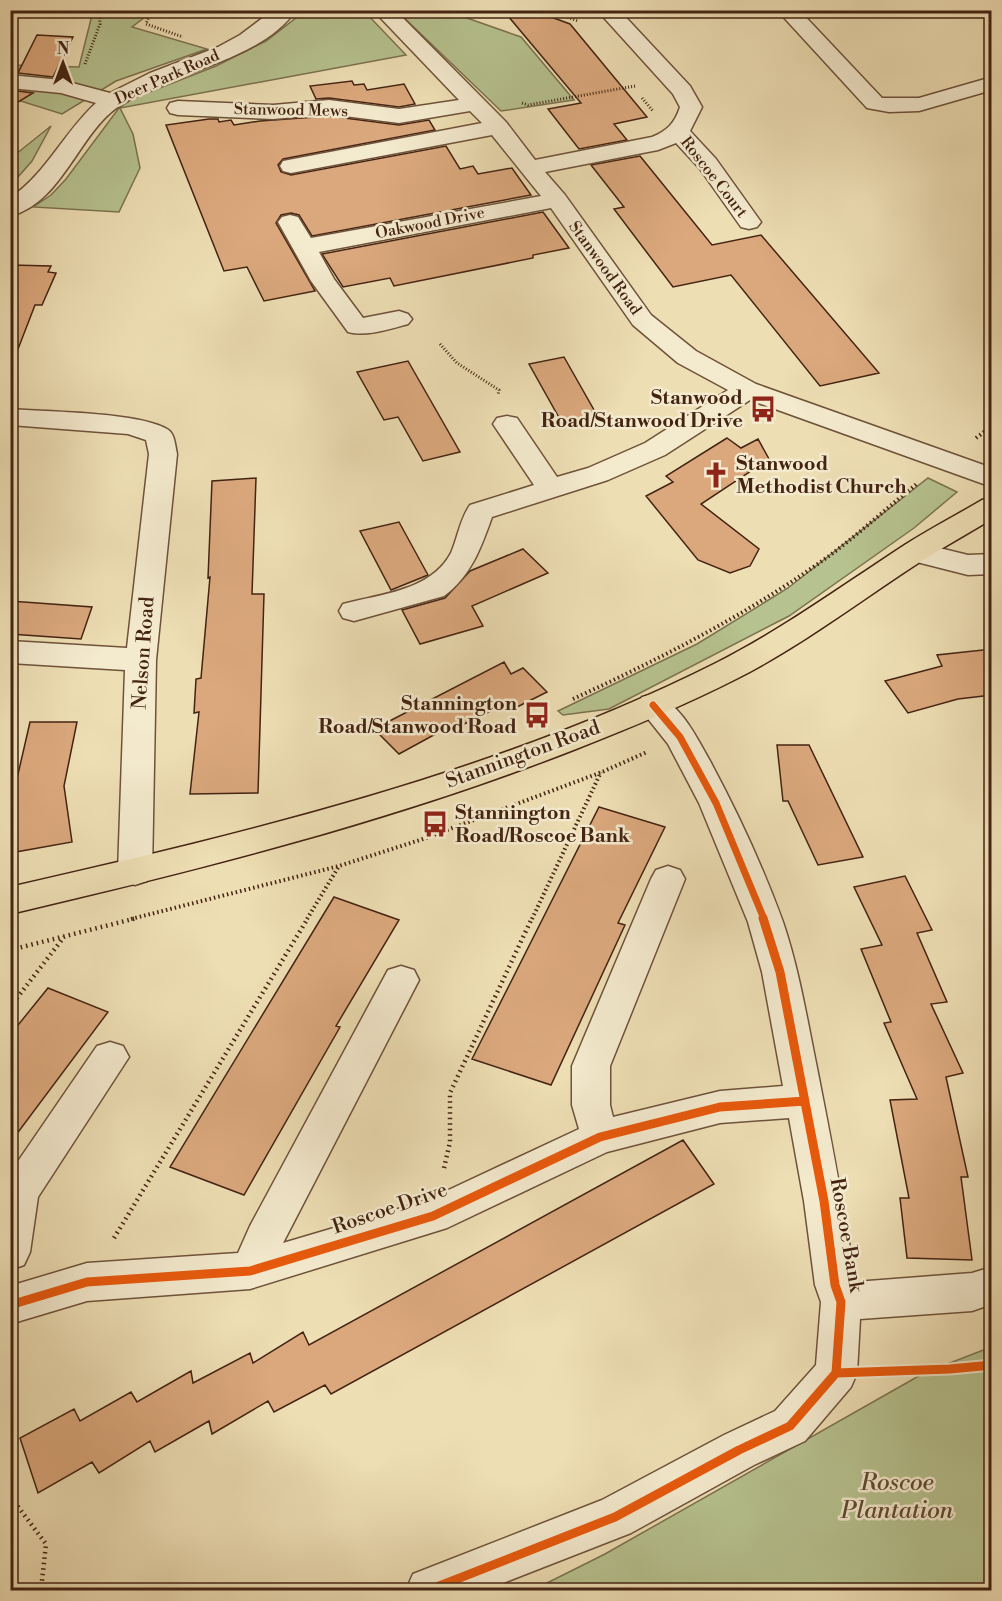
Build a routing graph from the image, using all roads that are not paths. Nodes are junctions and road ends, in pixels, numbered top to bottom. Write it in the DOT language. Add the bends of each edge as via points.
graph roads {
  1 [pos="286,10"];
  2 [pos="383,10"];
  3 [pos="607,10"];
  4 [pos="788,10"];
  5 [pos="10,81"];
  6 [pos="992,83"];
  7 [pos="112,100"];
  8 [pos="474,103"];
  9 [pos="178,108"];
  10 [pos="498,127"];
  11 [pos="678,132"];
  12 [pos="291,166"];
  13 [pos="529,168"];
  14 [pos="557,200"];
  15 [pos="10,209"];
  16 [pos="290,222"];
  17 [pos="749,222"];
  18 [pos="304,247"];
  19 [pos="399,320"];
  20 [pos="747,390"];
  21 [pos="10,417"];
  22 [pos="507,424"];
  23 [pos="992,478"];
  24 [pos="550,489"];
  25 [pos="992,506"];
  26 [pos="915,552"];
  27 [pos="992,564"];
  28 [pos="354,611"];
  29 [pos="10,652"];
  30 [pos="141,660"];
  31 [pos="653,705"];
  32 [pos="135,872"];
  33 [pos="668,879"];
  34 [pos="10,901"];
  35 [pos="401,980"];
  36 [pos="110,1057"];
  37 [pos="805,1101"];
  38 [pos="600,1137"];
  39 [pos="10,1252"];
  40 [pos="250,1271"];
  41 [pos="992,1285"];
  42 [pos="841,1302"];
  43 [pos="10,1305"];
  44 [pos="429,1590"];
  1 -- 7 [label="street, Deer Park Road" via="222,53"];
  2 -- 8 [label="street, Stanwood Road"];
  3 -- 11 [label="street" via="682,91 691,107 686,124"];
  4 -- 6 [label="street" via="875,103 892,108 918,105"];
  5 -- 7 [label="street"];
  7 -- 15 [label="street, Deer Park Road" via="91,120 52,174"];
  8 -- 9 [label="street, Stanwood Mews" via="404,116 334,107 287,113"];
  8 -- 10 [label="street, Stanwood Road"];
  10 -- 12 [label="street"];
  10 -- 13 [label="street, Stanwood Road"];
  11 -- 13 [label="street" via="658,143"];
  11 -- 17 [label="street, Roscoe Court" via="708,164"];
  13 -- 14 [label="street, Stanwood Road"];
  14 -- 18 [label="street, Oakwood Drive"];
  14 -- 20 [label="street, Stanwood Road" via="642,320 687,357"];
  16 -- 18 [label="street"];
  18 -- 19 [label="street" via="357,327"];
  20 -- 23 [label="street, Stanwood Road"];
  20 -- 24 [label="street" via="655,449 598,474"];
  21 -- 30 [label="street, Nelson Road" via="131,426 159,435 163,454"];
  22 -- 24 [label="street"];
  24 -- 28 [label="street" via="480,511 464,556 434,589"];
  25 -- 26 [label="main road, Stannington Road"];
  26 -- 27 [label="street" via="968,565"];
  26 -- 31 [label="main road, Stannington Road" via="757,655"];
  29 -- 30 [label="street"];
  30 -- 32 [label="street, Nelson Road"];
  31 -- 32 [label="main road, Stannington Road" via="558,744 321,825"];
  31 -- 37 [label="street, Roscoe Bank" via="680,737 716,803 765,922 780,972"];
  32 -- 34 [label="main road, Stannington Road"];
  33 -- 38 [label="street" via="591,1066 591,1105"];
  35 -- 40 [label="street"];
  36 -- 39 [label="street" via="19,1193"];
  37 -- 38 [label="street, Roscoe Drive" via="720,1107"];
  37 -- 42 [label="street, Roscoe Bank"];
  38 -- 40 [label="street, Roscoe Drive" via="433,1216"];
  40 -- 43 [label="street, Roscoe Drive" via="87,1282"];
  41 -- 42 [label="street" via="972,1292"];
  42 -- 44 [label="street, Roscoe Bank" via="836,1373 790,1426 615,1517"];
}
